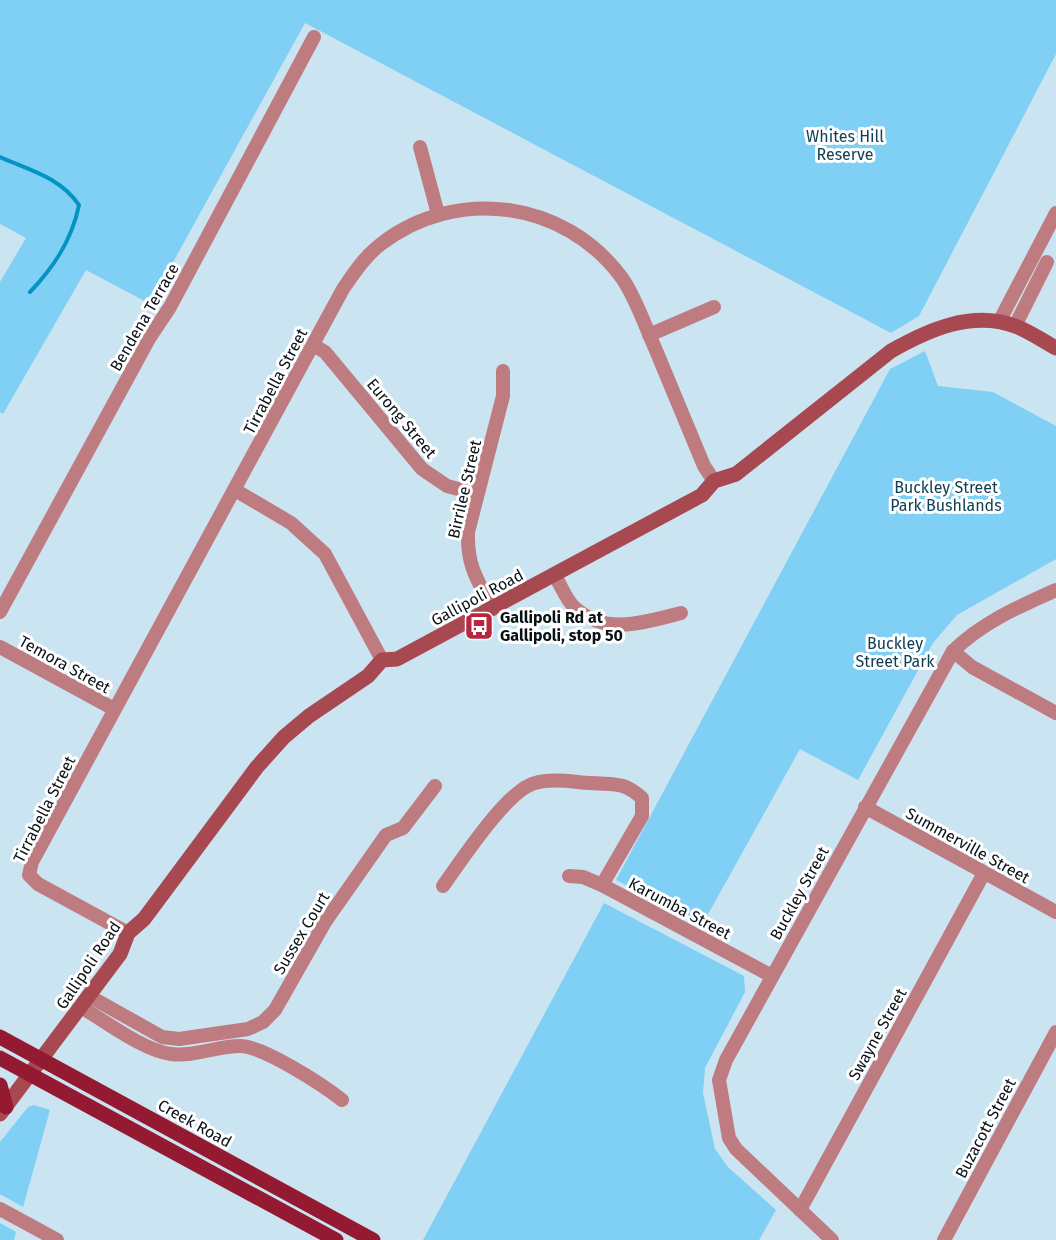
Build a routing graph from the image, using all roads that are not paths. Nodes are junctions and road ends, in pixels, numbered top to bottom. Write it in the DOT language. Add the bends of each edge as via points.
graph roads {
  1 [pos="314,37"];
  2 [pos="420,147"];
  3 [pos="1056,213"];
  4 [pos="438,214"];
  5 [pos="1047,262"];
  6 [pos="714,307"];
  7 [pos="999,322"];
  8 [pos="1015,326"];
  9 [pos="649,335"];
  10 [pos="314,345"];
  11 [pos="1056,348"];
  12 [pos="503,371"];
  13 [pos="714,481"];
  14 [pos="235,490"];
  15 [pos="477,494"];
  16 [pos="555,576"];
  17 [pos="1056,590"];
  18 [pos="493,609"];
  19 [pos="0,612"];
  20 [pos="681,613"];
  21 [pos="0,647"];
  22 [pos="953,651"];
  23 [pos="382,660"];
  24 [pos="114,709"];
  25 [pos="1056,713"];
  26 [pos="435,786"];
  27 [pos="865,807"];
  28 [pos="984,873"];
  29 [pos="569,876"];
  30 [pos="602,885"];
  31 [pos="444,886"];
  32 [pos="1056,912"];
  33 [pos="128,933"];
  34 [pos="772,976"];
  35 [pos="85,1002"];
  36 [pos="1056,1032"];
  37 [pos="0,1037"];
  38 [pos="159,1044"];
  39 [pos="0,1058"];
  40 [pos="42,1060"];
  41 [pos="31,1075"];
  42 [pos="0,1085"];
  43 [pos="342,1100"];
  44 [pos="3,1111"];
  45 [pos="0,1209"];
  46 [pos="800,1210"];
  47 [pos="57,1240"];
  48 [pos="336,1240"];
  49 [pos="373,1240"];
  50 [pos="832,1240"];
  51 [pos="944,1240"];
  1 -- 19 [label="street, Bendena Terrace" via="170,307"];
  2 -- 4 [label="street"];
  3 -- 7 [label="street"];
  4 -- 9 [label="street, Tirrabella Street" via="464,208 521,210 576,234 622,279"];
  4 -- 10 [label="street, Tirrabella Street" via="408,226 372,253 343,289"];
  5 -- 8 [label="street"];
  6 -- 9 [label="street"];
  7 -- 8 [label="street, Gallipoli Road"];
  7 -- 13 [label="street, Gallipoli Road" via="940,326 916,337 891,351 736,474"];
  8 -- 11 [label="street, Gallipoli Road"];
  9 -- 13 [label="street, Tirrabella Street"];
  10 -- 14 [label="street, Tirrabella Street"];
  10 -- 15 [label="street, Eurong Street" via="325,352 422,469 447,486"];
  12 -- 15 [label="street, Birrilee Street" via="503,396"];
  13 -- 16 [label="street, Gallipoli Road" via="702,495"];
  14 -- 23 [label="street" via="291,523 325,554"];
  14 -- 24 [label="street, Tirrabella Street"];
  15 -- 18 [label="street, Birrilee Street" via="467,553 470,569"];
  16 -- 18 [label="street, Gallipoli Road"];
  16 -- 20 [label="street" via="574,607 597,620 618,626 636,625"];
  17 -- 22 [label="street, Buckley Street" via="975,630"];
  18 -- 23 [label="street, Gallipoli Road" via="397,659"];
  21 -- 24 [label="street, Temora Street"];
  22 -- 25 [label="street" via="972,667"];
  22 -- 27 [label="street, Buckley Street"];
  23 -- 33 [label="street, Gallipoli Road" via="368,676 284,737 257,767 144,919"];
  24 -- 33 [label="street, Tirrabella Street" via="32,862 29,875 38,884"];
  26 -- 38 [label="street, Sussex Court" via="403,828 386,835 325,922 275,1010 263,1022 248,1029"];
  27 -- 28 [label="street, Summerville Street"];
  27 -- 34 [label="street, Buckley Street"];
  28 -- 32 [label="street, Summerville Street"];
  28 -- 46 [label="street, Swayne Street"];
  29 -- 30 [label="street, Karumba Street"];
  30 -- 31 [label="street" via="642,816 642,798 629,786 549,781 533,783 519,792 479,836"];
  30 -- 34 [label="street, Karumba Street"];
  33 -- 35 [label="street, Gallipoli Road" via="120,954"];
  34 -- 46 [label="street, Buckley Street" via="726,1059 719,1080 732,1144"];
  35 -- 38 [label="street, Sussex Court"];
  35 -- 40 [label="street, Gallipoli Road"];
  36 -- 51 [label="street, Buzacott Street"];
  37 -- 40 [label="main road, Creek Road"];
  38 -- 43 [label="street" via="183,1054 241,1046 257,1050"];
  39 -- 41 [label="main road"];
  40 -- 41 [label="street, Gallipoli Road"];
  40 -- 49 [label="main road, Creek Road"];
  41 -- 44 [label="street, Gallipoli Road"];
  41 -- 48 [label="main road"];
  42 -- 44 [label="main road"];
  45 -- 47 [label="street"];
  46 -- 50 [label="street, Buckley Street"];
}
